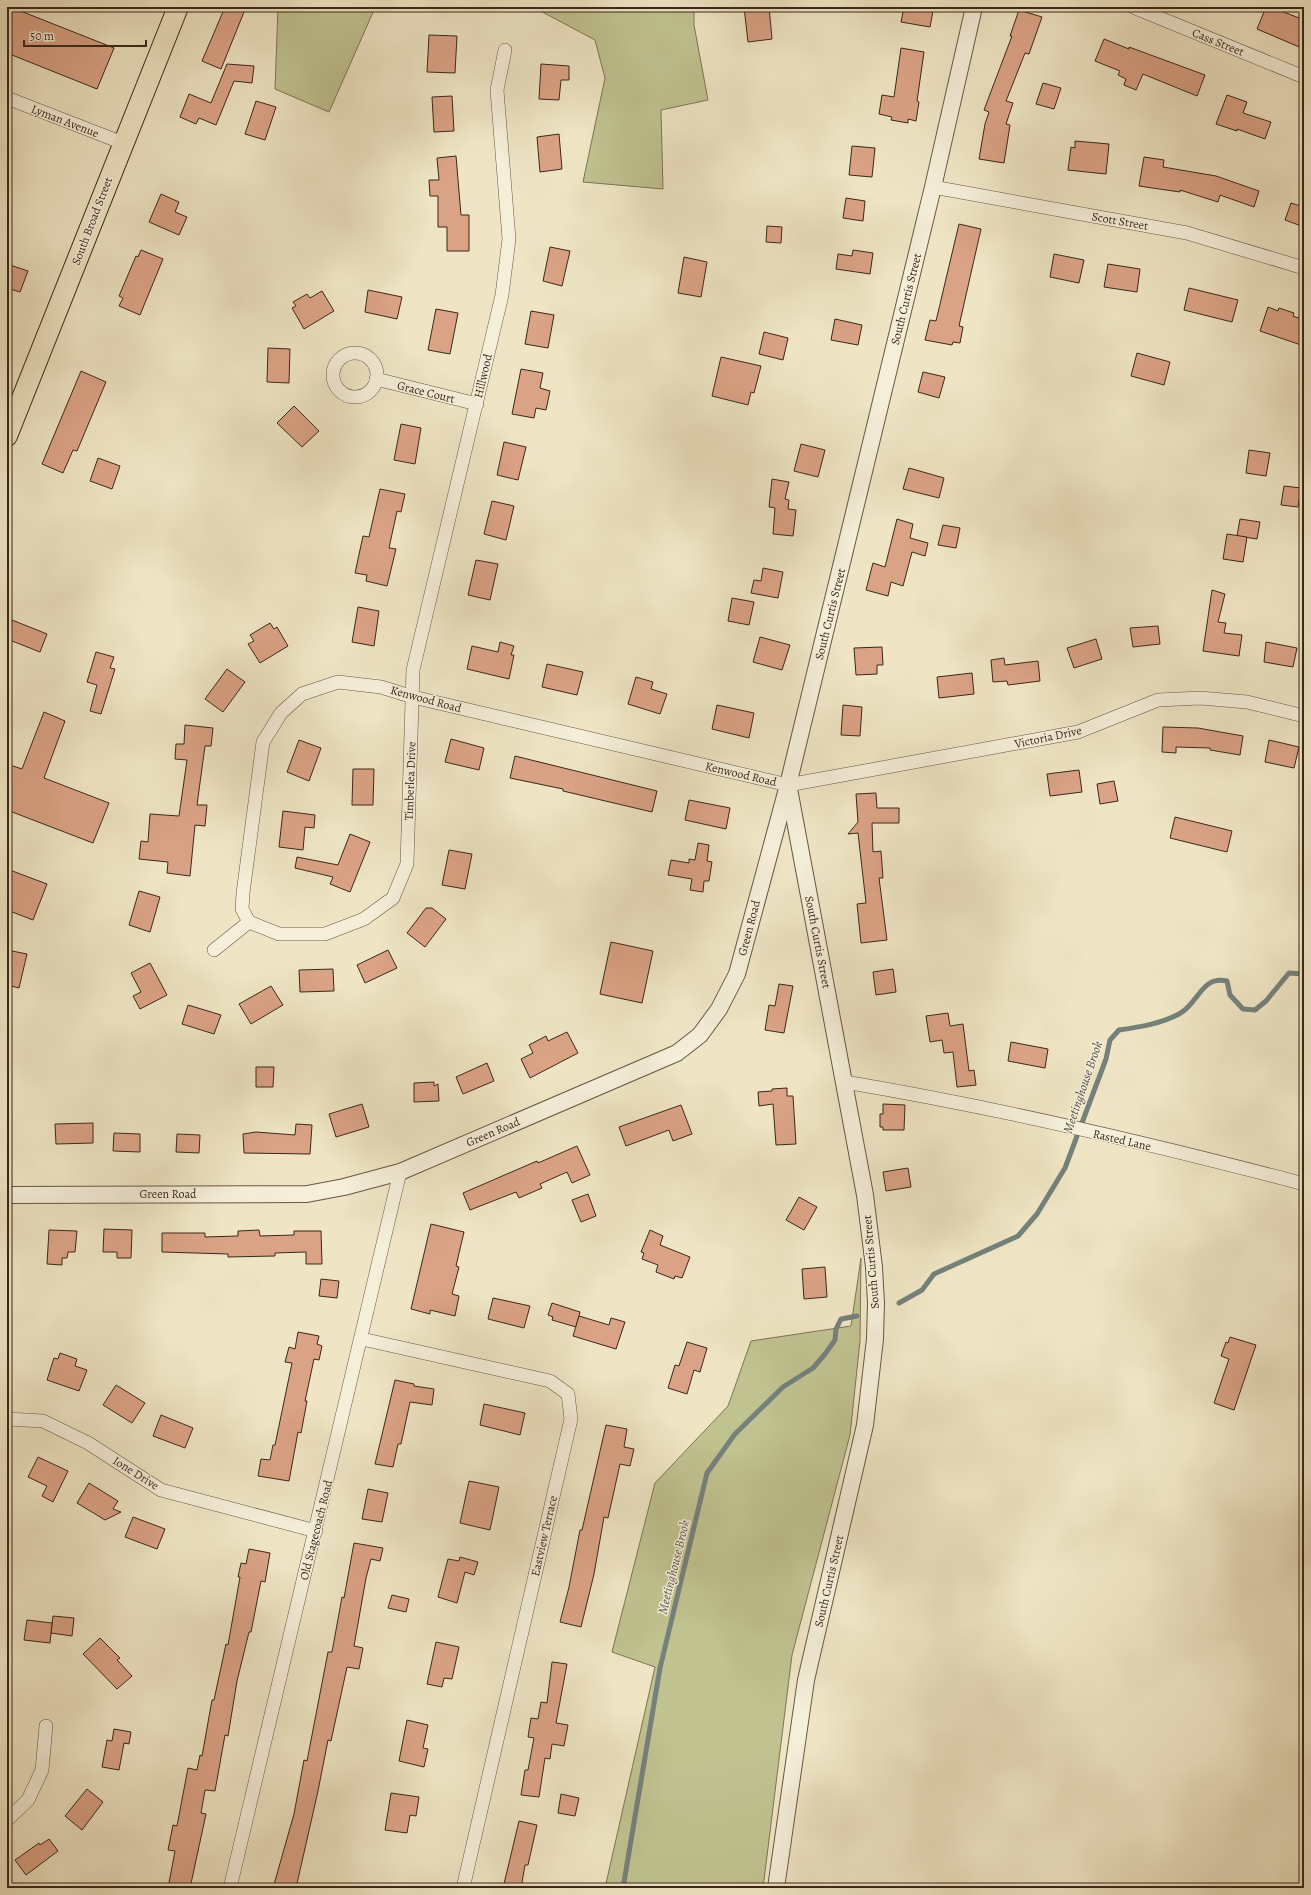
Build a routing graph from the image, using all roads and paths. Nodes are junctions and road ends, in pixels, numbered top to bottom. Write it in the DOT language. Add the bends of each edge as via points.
graph roads {
  1 [pos="178,7"];
  2 [pos="974,7"];
  3 [pos="1133,7"];
  4 [pos="505,50"];
  5 [pos="1304,77"];
  6 [pos="7,98"];
  7 [pos="123,143"];
  8 [pos="933,187"];
  9 [pos="1304,268"];
  10 [pos="376,379"];
  11 [pos="476,404"];
  12 [pos="7,436"];
  13 [pos="413,697"];
  14 [pos="1304,716"];
  15 [pos="788,785"];
  16 [pos="249,922"];
  17 [pos="214,950"];
  18 [pos="845,1082"];
  19 [pos="400,1172"];
  20 [pos="1304,1184"];
  21 [pos="7,1195"];
  22 [pos="362,1339"];
  23 [pos="7,1419"];
  24 [pos="316,1531"];
  25 [pos="46,1726"];
  26 [pos="7,1820"];
  27 [pos="230,1888"];
  28 [pos="463,1888"];
  29 [pos="776,1888"];
  1 -- 7 [label="main road, South Broad Street"];
  2 -- 8 [label="street, South Curtis Street"];
  3 -- 5 [label="street, Cass Street"];
  4 -- 11 [label="street, Hillwood" via="497,90 509,239 502,295"];
  6 -- 7 [label="street, Lyman Avenue"];
  7 -- 12 [label="main road, South Broad Street"];
  8 -- 9 [label="street, Scott Street" via="1187,233"];
  8 -- 15 [label="street, South Curtis Street"];
  10 -- 11 [label="street, Grace Court"];
  11 -- 13 [label="street, Hillwood" via="414,670"];
  13 -- 15 [label="street, Kenwood Road"];
  13 -- 16 [label="street, Timberlea Drive" via="407,864 393,898 364,919 325,934 279,934"];
  13 -- 16 [label="street, Kenwood Road" via="381,687 338,682 302,694 280,714 263,742 243,893 242,909"];
  14 -- 15 [label="street, Victoria Drive" via="1247,702 1200,698 1158,700 1078,732"];
  15 -- 18 [label="street, South Curtis Street"];
  15 -- 19 [label="street, Green Road" via="737,974 720,1009 700,1034 677,1053"];
  16 -- 17 [label="street"];
  18 -- 20 [label="street, Rasted Lane" via="1069,1127"];
  18 -- 29 [label="street, South Curtis Street" via="865,1196 874,1267 875,1339 865,1424 806,1680"];
  19 -- 21 [label="street, Green Road" via="307,1194"];
  19 -- 22 [label="street, Old Stagecoach Road"];
  22 -- 24 [label="street, Old Stagecoach Road"];
  22 -- 28 [label="street, Eastview Terrace" via="550,1381 568,1394 571,1419"];
  23 -- 24 [label="street, Ione Drive" via="43,1421 88,1443 161,1490"];
  24 -- 27 [label="street, Old Stagecoach Road"];
  25 -- 26 [label="street" via="42,1770 28,1800"];
}
